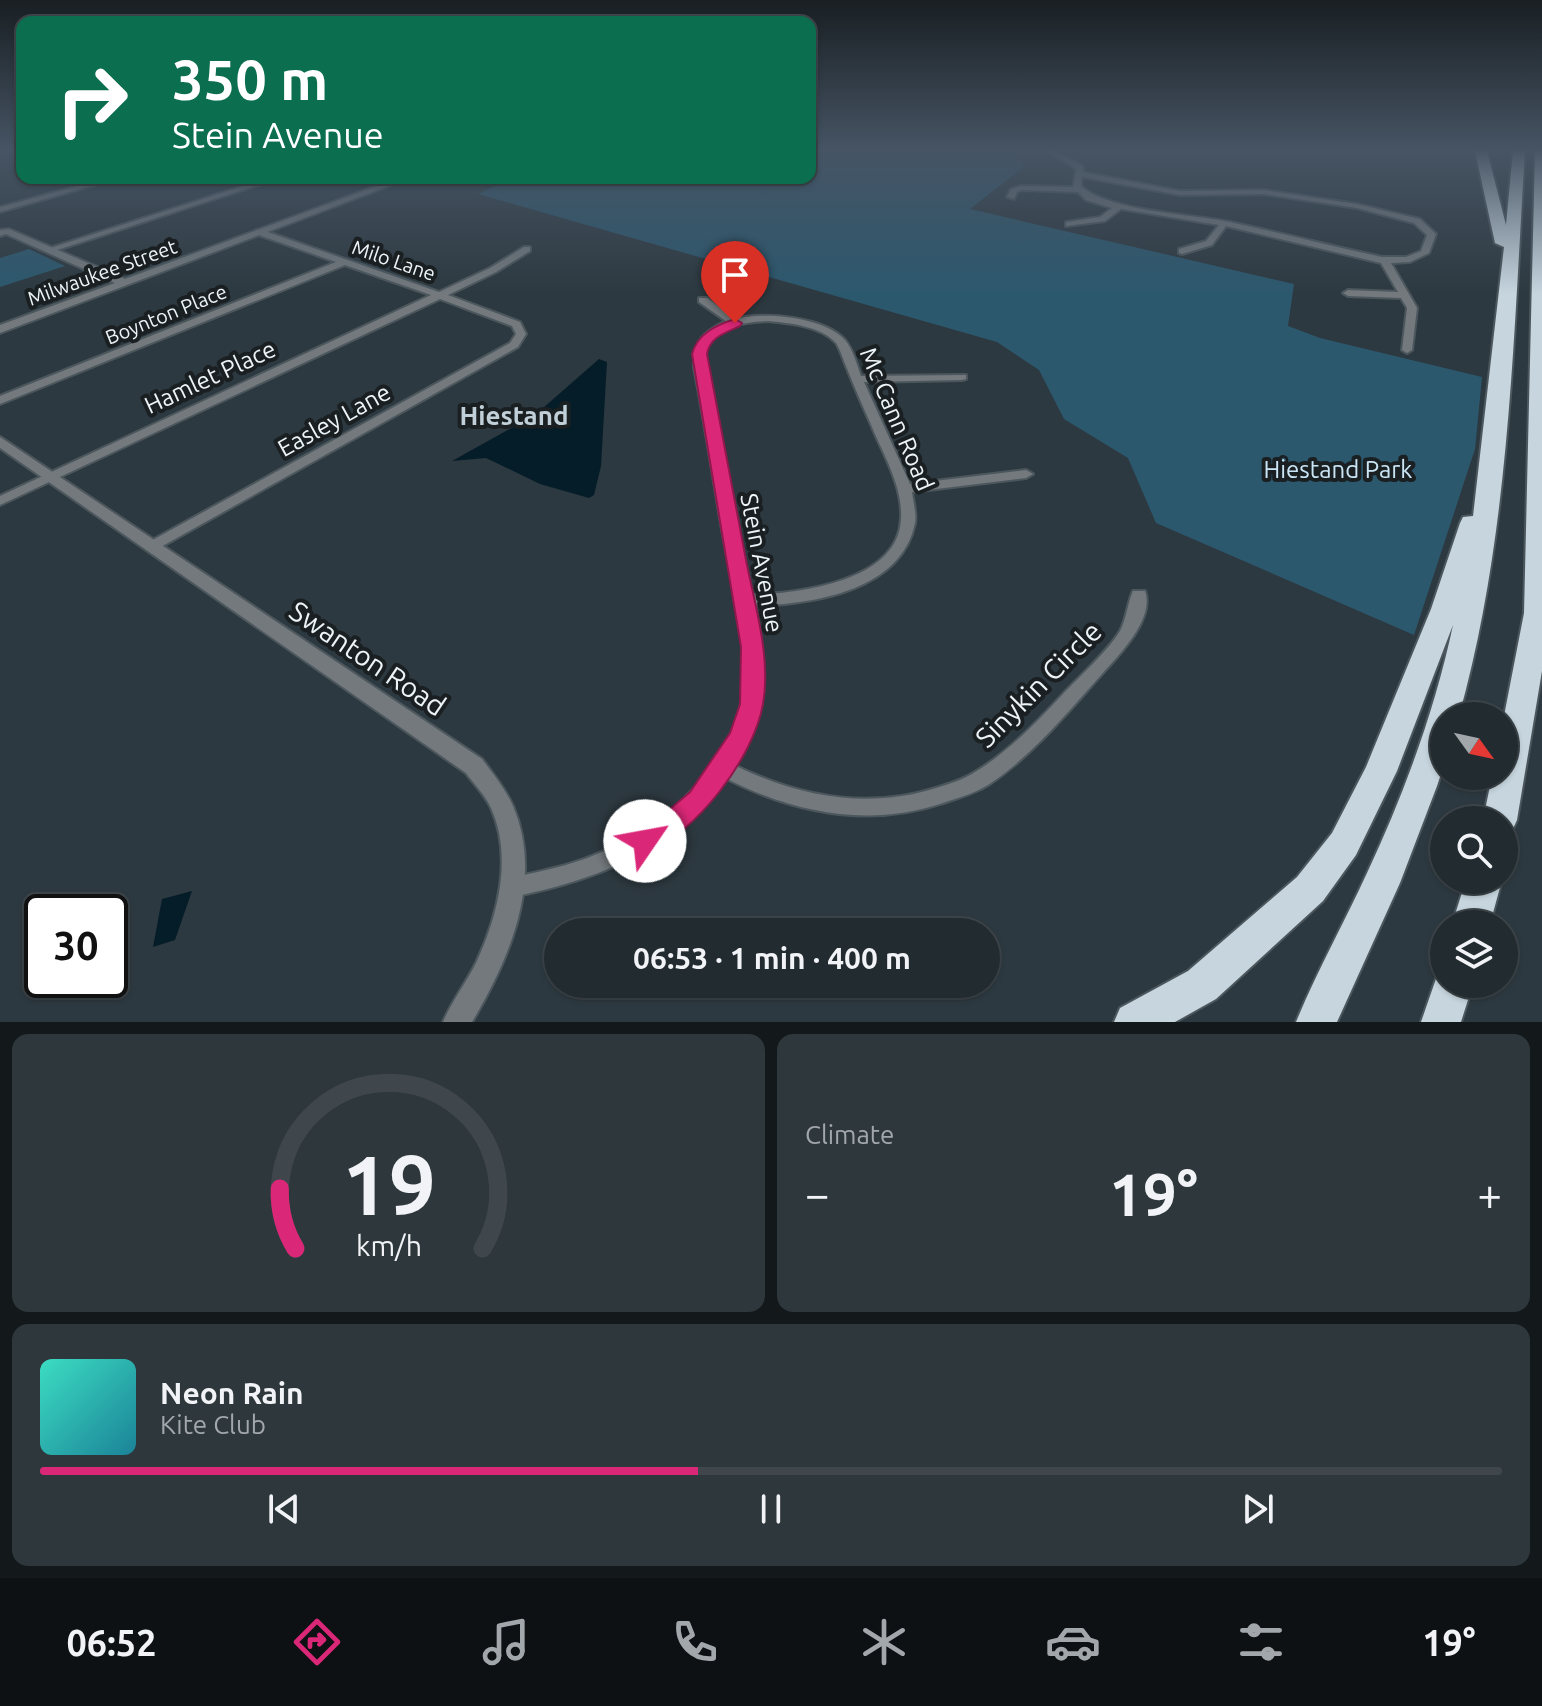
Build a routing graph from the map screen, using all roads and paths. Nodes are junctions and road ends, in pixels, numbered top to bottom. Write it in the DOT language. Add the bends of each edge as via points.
graph roads {
  1 [pos="39,199"];
  2 [pos="199,199"];
  3 [pos="202,199"];
  4 [pos="350,199"];
  5 [pos="1091,199"];
  6 [pos="1301,199"];
  7 [pos="1495,199"];
  8 [pos="1516,199"];
  9 [pos="1541,199"];
  10 [pos="190,202"];
  11 [pos="1118,207"];
  12 [pos="0,210"];
  13 [pos="1069,224"];
  14 [pos="1224,224"];
  15 [pos="2,231"];
  16 [pos="259,232"];
  17 [pos="44,248"];
  18 [pos="527,249"];
  19 [pos="1182,251"];
  20 [pos="1385,261"];
  21 [pos="345,262"];
  22 [pos="122,282"];
  23 [pos="1510,288"];
  24 [pos="1348,293"];
  25 [pos="440,295"];
  26 [pos="1405,295"];
  27 [pos="703,300"];
  28 [pos="1542,306"];
  29 [pos="735,323"];
  30 [pos="516,324"];
  31 [pos="0,326"];
  32 [pos="1407,350"];
  33 [pos="962,377"];
  34 [pos="859,379"];
  35 [pos="0,400"];
  36 [pos="0,441"];
  37 [pos="1495,452"];
  38 [pos="1026,474"];
  39 [pos="52,476"];
  40 [pos="1542,488"];
  41 [pos="905,489"];
  42 [pos="0,501"];
  43 [pos="154,545"];
  44 [pos="1139,595"];
  45 [pos="743,601"];
  46 [pos="722,768"];
  47 [pos="1503,806"];
  48 [pos="512,887"];
  49 [pos="1449,998"];
  50 [pos="457,1022"];
  51 [pos="1134,1022"];
  52 [pos="1316,1022"];
  53 [pos="1441,1022"];
  1 -- 12 [label="street"];
  2 -- 10 [label="street"];
  3 -- 10 [label="street"];
  4 -- 16 [label="street, Milwaukee Street"];
  5 -- 11 [label="street"];
  6 -- 20 [label="street" via="1398,215 1423,224 1432,234 1428,250"];
  7 -- 23 [label="highway"];
  8 -- 23 [label="highway"];
  9 -- 28 [label="highway"];
  10 -- 17 [label="street"];
  11 -- 13 [label="street" via="1102,219"];
  11 -- 14 [label="street"];
  14 -- 19 [label="street" via="1209,243"];
  14 -- 20 [label="street"];
  15 -- 17 [label="street"];
  16 -- 21 [label="street, Milo Lane"];
  16 -- 22 [label="street, Milwaukee Street"];
  17 -- 22 [label="street"];
  18 -- 25 [label="street, Hamlet Place"];
  20 -- 26 [label="street"];
  21 -- 25 [label="street, Milo Lane"];
  21 -- 35 [label="street, Boynton Place"];
  22 -- 31 [label="street, Milwaukee Street"];
  23 -- 37 [label="highway"];
  24 -- 26 [label="street"];
  25 -- 30 [label="street, Milo Lane"];
  25 -- 39 [label="street, Hamlet Place"];
  26 -- 32 [label="street" via="1413,313"];
  27 -- 29 [label="street"];
  28 -- 40 [label="highway"];
  29 -- 34 [label="street, Mc Cann Road" via="782,319 828,331 841,342"];
  29 -- 45 [label="street, Stein Avenue" via="713,334 699,354"];
  30 -- 43 [label="street, Easley Lane" via="521,334 514,345"];
  33 -- 34 [label="street"];
  34 -- 41 [label="street, Mc Cann Road"];
  36 -- 39 [label="street, Swanton Road"];
  37 -- 51 [label="highway" via="1445,609 1381,771 1344,844 1310,889 1202,985"];
  37 -- 52 [label="highway" via="1463,641 1440,720 1407,819"];
  38 -- 41 [label="street"];
  39 -- 42 [label="street, Hamlet Place"];
  39 -- 43 [label="street, Swanton Road"];
  40 -- 47 [label="highway" via="1538,613"];
  41 -- 45 [label="street, Mc Cann Road" via="911,509 908,532 881,566 821,595"];
  43 -- 48 [label="street, Swanton Road" via="474,766 503,808 514,861"];
  44 -- 46 [label="street, Sinykin Circle" via="1123,640 1010,757 981,779 931,800 875,808 820,805 756,787"];
  45 -- 46 [label="street, Stein Avenue" via="752,647 752,704"];
  46 -- 48 [label="street, Stein Avenue" via="699,800 665,830 585,871"];
  48 -- 50 [label="street, Swanton Road" via="486,976"];
  49 -- 53 [label="highway"];
}
